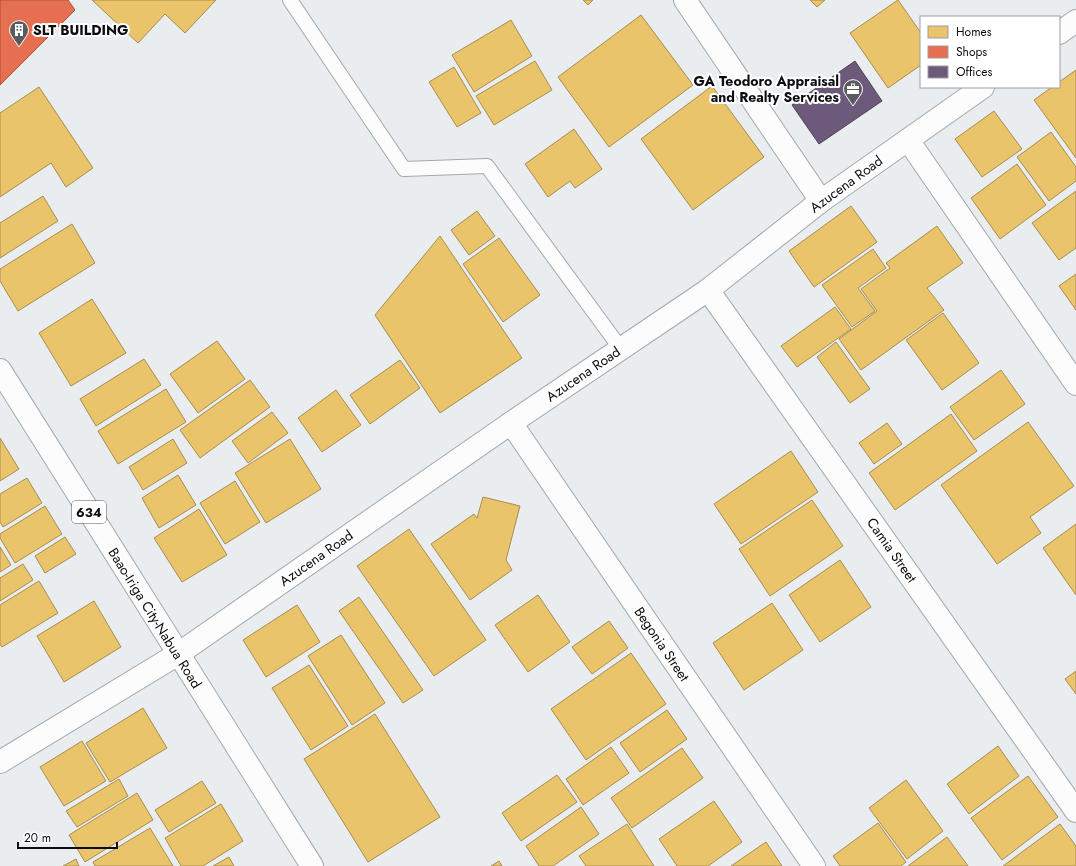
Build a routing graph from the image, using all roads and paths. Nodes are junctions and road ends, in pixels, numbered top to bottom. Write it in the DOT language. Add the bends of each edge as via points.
graph roads {
  1 [pos="290,0"];
  2 [pos="685,0"];
  3 [pos="1076,21"];
  4 [pos="1060,33"];
  5 [pos="982,88"];
  6 [pos="908,140"];
  7 [pos="821,201"];
  8 [pos="708,290"];
  9 [pos="621,349"];
  10 [pos="0,370"];
  11 [pos="1076,384"];
  12 [pos="511,422"];
  13 [pos="178,654"];
  14 [pos="0,762"];
  15 [pos="1076,811"];
  16 [pos="312,866"];
  17 [pos="814,866"];
  1 -- 9 [label="lane" via="404,168 487,166"];
  2 -- 7 [label="street"];
  3 -- 4 [label="street"];
  5 -- 6 [label="street, Azucena Road"];
  6 -- 7 [label="street, Azucena Road"];
  6 -- 11 [label="street"];
  7 -- 8 [label="street, Azucena Road"];
  8 -- 9 [label="street, Azucena Road"];
  8 -- 15 [label="street, Camia Street"];
  9 -- 12 [label="street, Azucena Road"];
  10 -- 13 [label="street, Baao-Iriga City-Nabua Road / 634"];
  12 -- 13 [label="street, Azucena Road"];
  12 -- 17 [label="street, Begonia Street"];
  13 -- 14 [label="street, Azucena Road"];
  13 -- 16 [label="street, Baao-Iriga City-Nabua Road / 634"];
}
